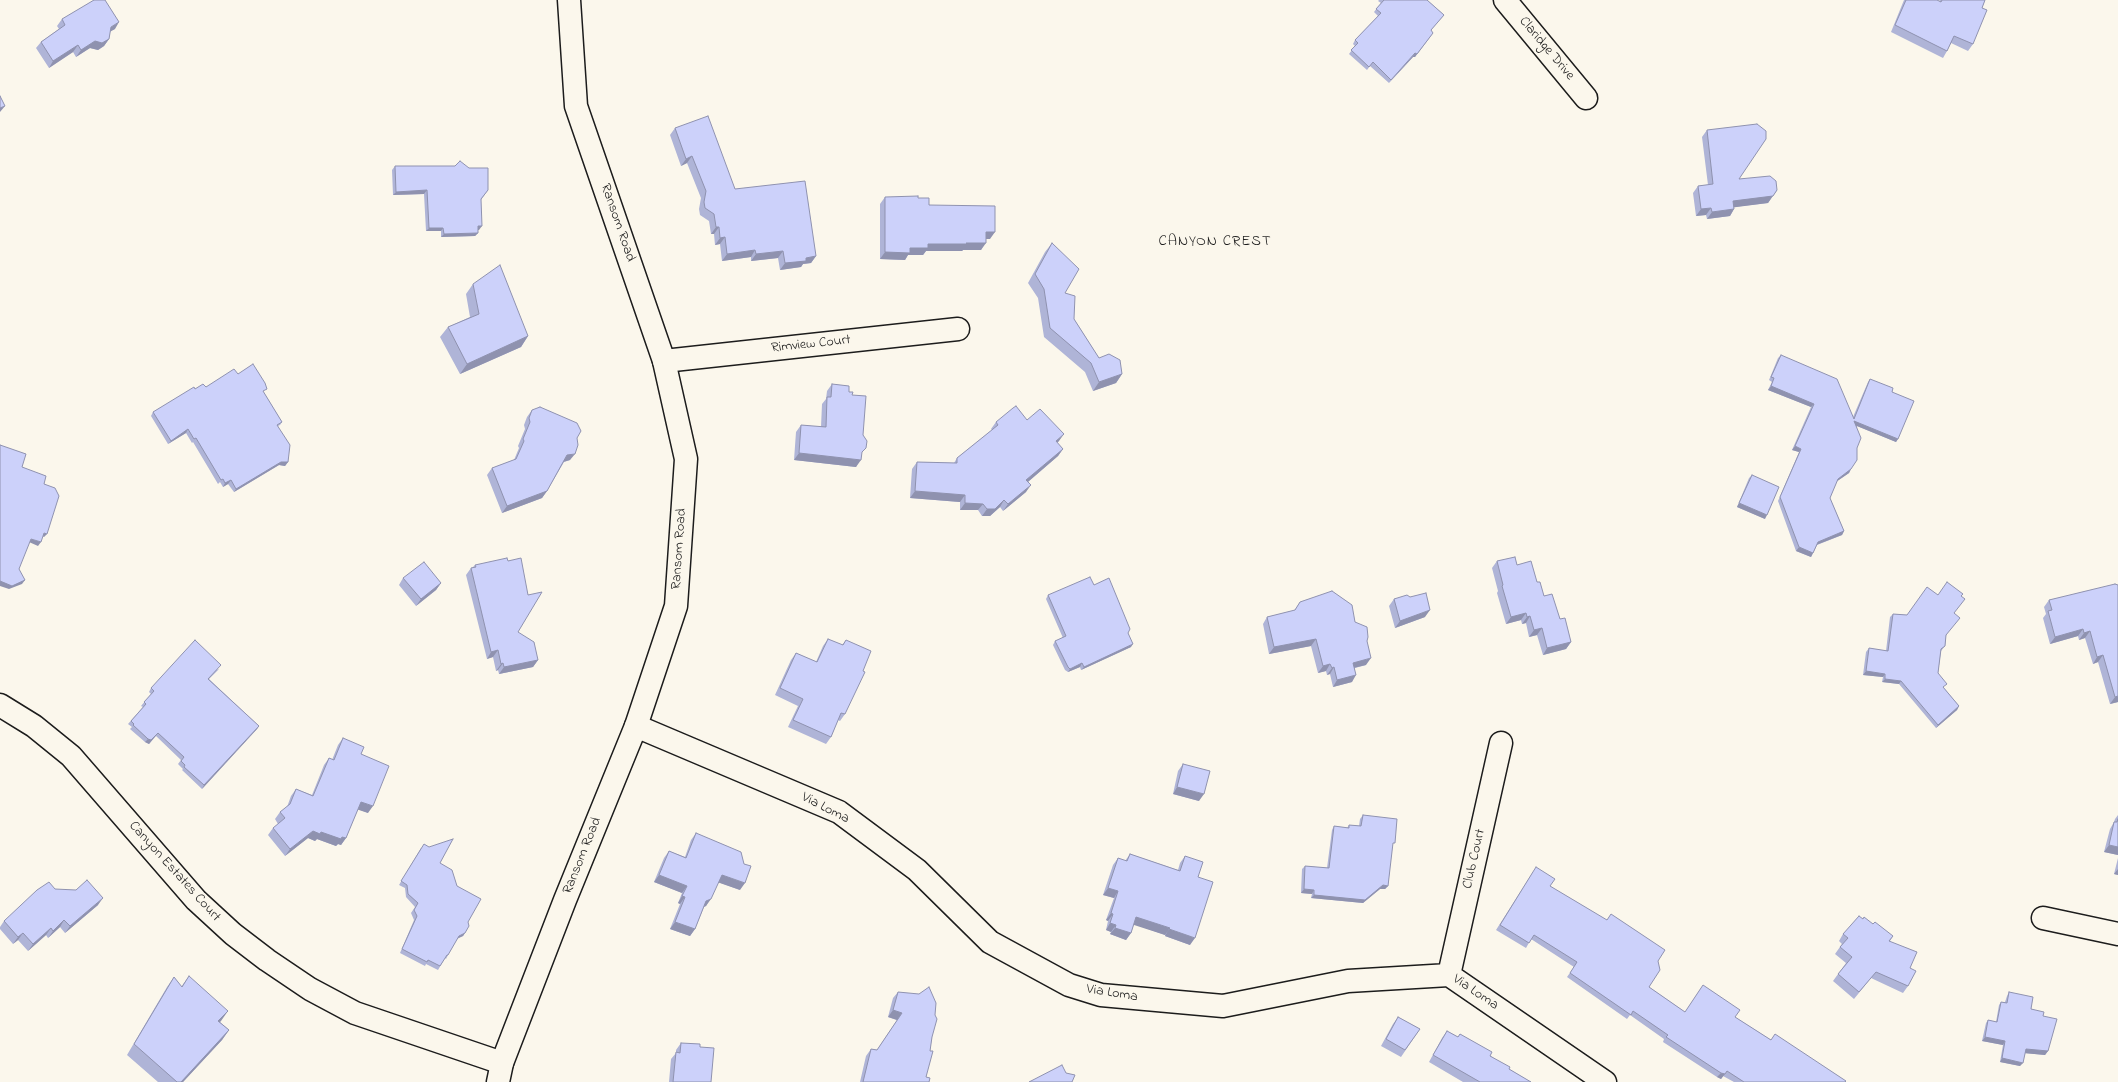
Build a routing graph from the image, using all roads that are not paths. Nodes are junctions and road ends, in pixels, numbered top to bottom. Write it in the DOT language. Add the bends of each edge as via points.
graph roads {
  1 [pos="569,0"];
  2 [pos="1505,0"];
  3 [pos="1586,98"];
  4 [pos="958,329"];
  5 [pos="664,362"];
  6 [pos="0,705"];
  7 [pos="636,726"];
  8 [pos="1501,743"];
  9 [pos="2043,918"];
  10 [pos="2118,934"];
  11 [pos="1449,975"];
  12 [pos="500,1072"];
  13 [pos="1605,1082"];
  1 -- 5 [label="street, Ransom Road" via="576,106"];
  2 -- 3 [label="street, Claridge Drive"];
  4 -- 5 [label="street, Rimview Court"];
  5 -- 7 [label="street, Ransom Road" via="686,459 676,606"];
  6 -- 12 [label="street, Canyon Estates Court" via="34,726 71,756 196,900 233,934 267,960 310,989 356,1013"];
  7 -- 11 [label="street, Via Loma" via="839,812 917,870 990,942 1069,985 1101,995 1223,1006 1348,981"];
  7 -- 12 [label="street, Ransom Road" via="585,850"];
  8 -- 11 [label="street, Club Court"];
  9 -- 10 [label="street"];
  11 -- 13 [label="street, Via Loma"];
}
